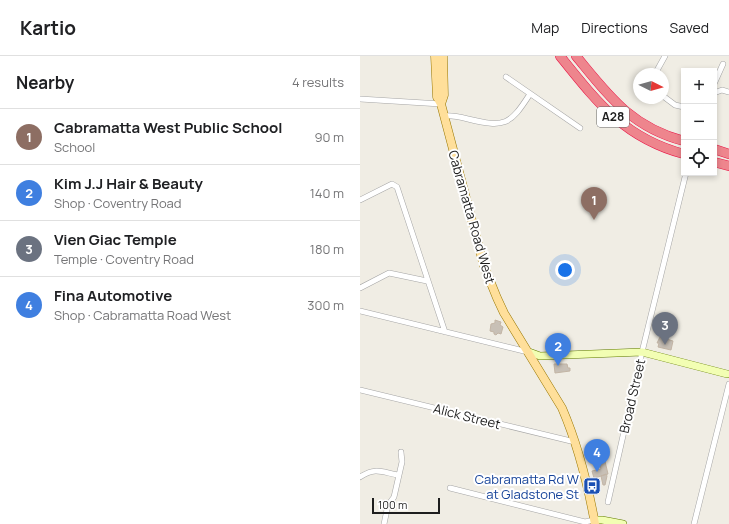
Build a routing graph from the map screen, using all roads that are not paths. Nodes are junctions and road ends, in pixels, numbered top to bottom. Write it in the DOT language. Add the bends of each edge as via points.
graph roads {
  1 [pos="435,56"];
  2 [pos="442,56"];
  3 [pos="560,56"];
  4 [pos="576,56"];
  5 [pos="665,56"];
  6 [pos="723,64"];
  7 [pos="658,68"];
  8 [pos="506,77"];
  9 [pos="717,77"];
  10 [pos="717,92"];
  11 [pos="729,92"];
  12 [pos="530,94"];
  13 [pos="360,99"];
  14 [pos="669,100"];
  15 [pos="441,104"];
  16 [pos="681,106"];
  17 [pos="444,116"];
  18 [pos="580,128"];
  19 [pos="681,140"];
  20 [pos="717,150"];
  21 [pos="681,153"];
  22 [pos="729,154"];
  23 [pos="717,163"];
  24 [pos="729,166"];
  25 [pos="685,176"];
  26 [pos="360,200"];
  27 [pos="427,281"];
  28 [pos="360,288"];
  29 [pos="360,311"];
  30 [pos="445,332"];
  31 [pos="529,352"];
  32 [pos="642,352"];
  33 [pos="728,375"];
  34 [pos="729,384"];
  35 [pos="360,390"];
  36 [pos="575,442"];
  37 [pos="401,452"];
  38 [pos="398,475"];
  39 [pos="360,477"];
  40 [pos="450,488"];
  41 [pos="608,502"];
  42 [pos="594,522"];
  43 [pos="384,524"];
  44 [pos="623,524"];
  45 [pos="694,524"];
  1 -- 15 [label="main road, Cabramatta Road West" via="437,97"];
  2 -- 15 [label="main road, Cabramatta Road West" via="444,95"];
  3 -- 21 [label="highway, A28" via="598,102 620,123 643,138"];
  4 -- 19 [label="highway, A28" via="622,109 660,133"];
  5 -- 7 [label="street"];
  6 -- 9 [label="street"];
  8 -- 12 [label="street"];
  10 -- 11 [label="street"];
  12 -- 17 [label="street" via="520,109 507,122 500,124"];
  12 -- 18 [label="street"];
  13 -- 15 [label="street"];
  14 -- 16 [label="street"];
  15 -- 17 [label="main road, Cabramatta Road West"];
  17 -- 31 [label="main road, Cabramatta Road West" via="484,266 504,313"];
  20 -- 22 [label="highway"];
  23 -- 24 [label="highway"];
  25 -- 32 [label="street, Broad Street"];
  26 -- 27 [label="street" via="386,185 392,184 397,187"];
  27 -- 28 [label="street" via="389,273"];
  27 -- 30 [label="street"];
  29 -- 30 [label="street"];
  30 -- 31 [label="street"];
  31 -- 32 [label="street" via="540,356"];
  31 -- 36 [label="main road, Cabramatta Road West" via="562,408"];
  32 -- 33 [label="street"];
  32 -- 41 [label="street, Broad Street"];
  34 -- 45 [label="street"];
  35 -- 36 [label="street, Alick Street"];
  36 -- 42 [label="main road, Cabramatta Road West"];
  37 -- 38 [label="street" via="402,462"];
  38 -- 39 [label="street" via="376,470"];
  38 -- 43 [label="street" via="394,497 388,505"];
  40 -- 42 [label="street" via="585,522"];
  42 -- 44 [label="street" via="602,520"];
}
